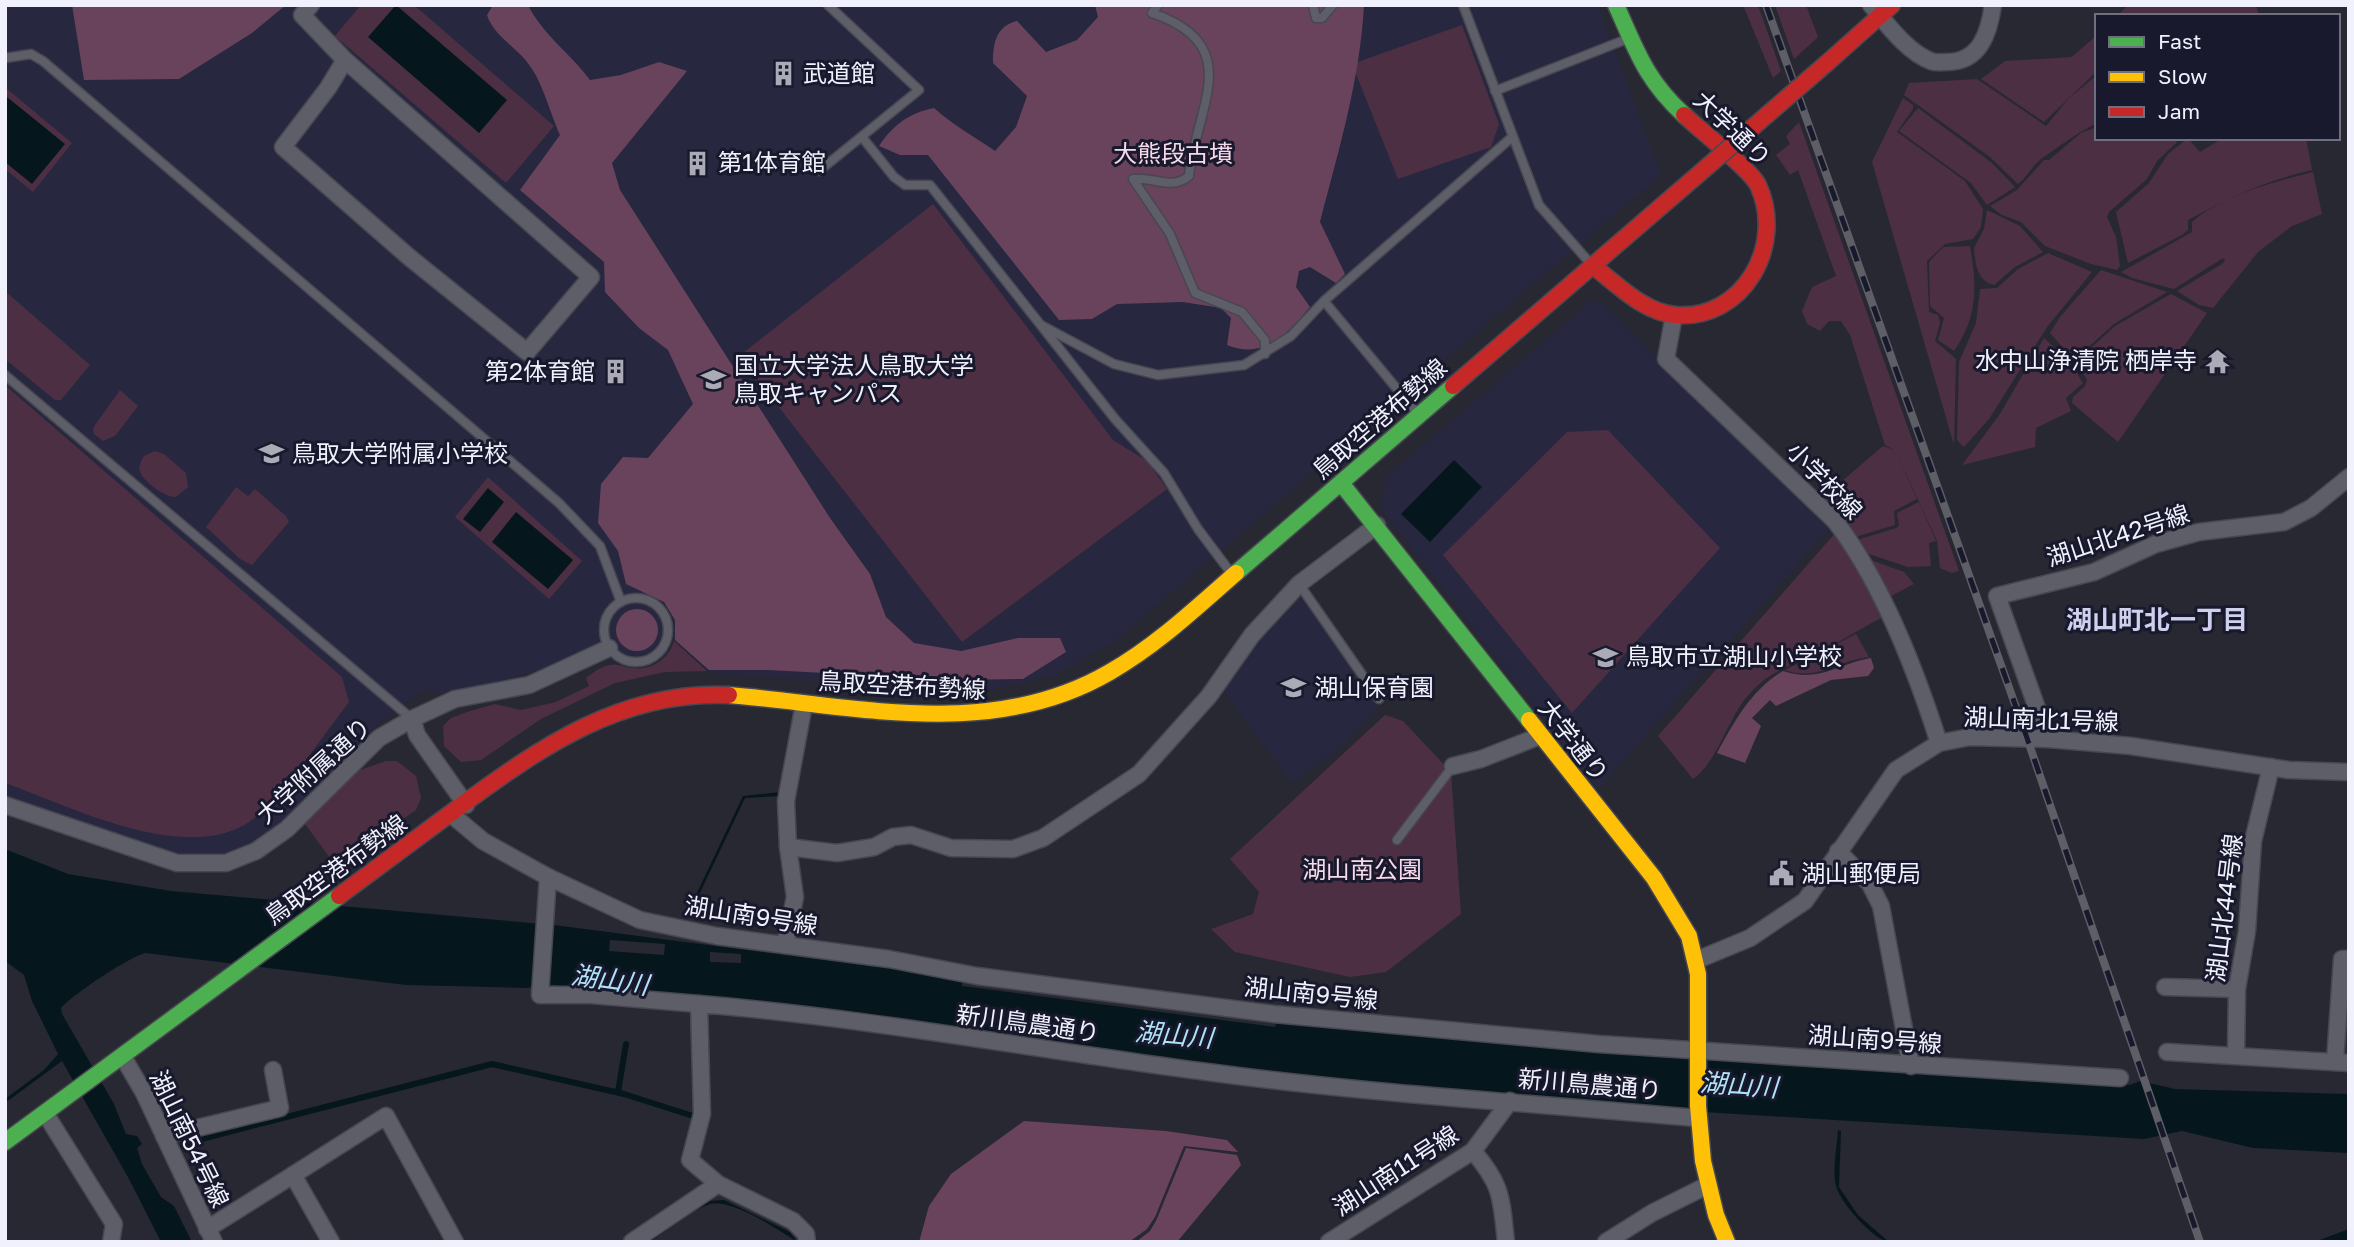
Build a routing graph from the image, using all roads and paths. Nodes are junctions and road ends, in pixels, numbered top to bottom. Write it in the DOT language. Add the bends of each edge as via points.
graph roads {
  1 [pos="311,5"];
  2 [pos="828,5"];
  3 [pos="1158,5"];
  4 [pos="1313,5"];
  5 [pos="1334,5"];
  6 [pos="1463,5"];
  7 [pos="1616,5"];
  8 [pos="1993,5"];
  9 [pos="1881,9"];
  10 [pos="1630,38"];
  11 [pos="5,58"];
  12 [pos="345,60"];
  13 [pos="1495,90"];
  14 [pos="862,137"];
  15 [pos="1511,138"];
  16 [pos="819,171"];
  17 [pos="1593,265"];
  18 [pos="1324,301"];
  19 [pos="1674,316"];
  20 [pos="1039,323"];
  21 [pos="1265,354"];
  22 [pos="5,375"];
  23 [pos="1419,415"];
  24 [pos="2349,477"];
  25 [pos="1340,483"];
  26 [pos="1377,525"];
  27 [pos="1233,575"];
  28 [pos="1299,584"];
  29 [pos="621,602"];
  30 [pos="609,648"];
  31 [pos="1379,699"];
  32 [pos="804,704"];
  33 [pos="412,719"];
  34 [pos="1540,736"];
  35 [pos="2048,739"];
  36 [pos="1940,743"];
  37 [pos="1453,766"];
  38 [pos="2271,767"];
  39 [pos="2349,772"];
  40 [pos="5,805"];
  41 [pos="466,805"];
  42 [pos="452,815"];
  43 [pos="1397,840"];
  44 [pos="788,847"];
  45 [pos="1838,852"];
  46 [pos="548,877"];
  47 [pos="785,945"];
  48 [pos="1697,960"];
  49 [pos="2349,960"];
  50 [pos="2165,987"];
  51 [pos="2237,989"];
  52 [pos="699,1004"];
  53 [pos="1697,1052"];
  54 [pos="2167,1052"];
  55 [pos="2236,1056"];
  56 [pos="119,1059"];
  57 [pos="2342,1062"];
  58 [pos="1912,1066"];
  59 [pos="273,1070"];
  60 [pos="2120,1078"];
  61 [pos="1510,1101"];
  62 [pos="45,1113"];
  63 [pos="1696,1116"];
  64 [pos="164,1136"];
  65 [pos="5,1142"];
  66 [pos="1473,1151"];
  67 [pos="293,1175"];
  68 [pos="718,1184"];
  69 [pos="1706,1186"];
  70 [pos="211,1236"];
  71 [pos="111,1242"];
  72 [pos="331,1242"];
  73 [pos="455,1242"];
  74 [pos="632,1242"];
  75 [pos="807,1242"];
  76 [pos="1329,1242"];
  77 [pos="1506,1242"];
  78 [pos="1606,1242"];
  79 [pos="1727,1242"];
  1 -- 12 [label="street" via="302,15"];
  2 -- 14 [label="lane" via="919,90"];
  3 -- 21 [label="lane" via="1152,13 1171,18 1198,40 1212,78 1192,145 1189,176 1170,185 1148,177 1133,179 1170,234 1195,293 1242,312 1265,340"];
  4 -- 5 [label="lane" via="1316,18 1322,18"];
  6 -- 13 [label="lane"];
  7 -- 10 [label="main road, 大学通り"];
  8 -- 9 [label="street" via="1982,45 1957,62 1932,62 1915,52"];
  9 -- 17 [label="main road, 鳥取空港布勢線, bridge" via="1827,63"];
  10 -- 13 [label="lane"];
  10 -- 19 [label="main road, 大学通り" via="1659,92 1749,172 1765,198 1768,215 1762,263 1744,288 1706,314"];
  11 -- 29 [label="lane" via="31,54 43,61 559,503 600,546"];
  12 -- 12 [label="street" via="283,147 527,352 591,277"];
  13 -- 15 [label="lane"];
  14 -- 16 [label="lane"];
  14 -- 20 [label="lane" via="905,185 930,185"];
  15 -- 17 [label="lane" via="1539,205"];
  15 -- 18 [label="lane"];
  17 -- 19 [label="main road" via="1658,312"];
  17 -- 23 [label="main road, 鳥取空港布勢線"];
  18 -- 21 [label="lane" via="1291,336"];
  18 -- 23 [label="lane"];
  19 -- 36 [label="street, 小学校線" via="1666,359 1835,521 1856,548 1921,685"];
  20 -- 21 [label="lane" via="1114,364 1158,375 1227,369"];
  20 -- 27 [label="lane" via="1164,473"];
  22 -- 33 [label="lane"];
  23 -- 25 [label="main road, 鳥取空港布勢線"];
  24 -- 35 [label="street, 湖山北42号線" via="2311,508 2284,522 2199,532 2156,544 2094,572 1997,596"];
  25 -- 26 [label="main road, 大学通り"];
  25 -- 27 [label="main road, 鳥取空港布勢線"];
  26 -- 28 [label="street"];
  26 -- 34 [label="main road, 大学通り"];
  27 -- 32 [label="main road, 鳥取空港布勢線" via="1124,665 1056,699 977,715"];
  28 -- 31 [label="lane"];
  28 -- 44 [label="street" via="1139,774 1043,838 1013,849 951,848 911,835 837,853"];
  29 -- 30 [label="lane" via="605,620 603,631"];
  29 -- 30 [label="lane" via="640,598 658,607 668,625 667,636 658,654 640,662 620,658"];
  30 -- 33 [label="street, 大学附属通り" via="529,685 455,699"];
  32 -- 41 [label="main road, 鳥取空港布勢線" via="689,695 613,712 533,753"];
  32 -- 44 [label="street" via="786,801"];
  33 -- 40 [label="street, 大学附属通り" via="379,738 288,829 256,851 226,863 177,863"];
  33 -- 41 [label="street" via="417,735"];
  34 -- 37 [label="street"];
  34 -- 48 [label="main road, 大学通り" via="1674,906"];
  35 -- 36 [label="street, 湖山南北1号線" via="1970,737"];
  35 -- 38 [label="street, 湖山南北1号線"];
  36 -- 45 [label="street, 湖山南北1号線" via="1896,770"];
  37 -- 43 [label="lane"];
  38 -- 39 [label="street, 湖山南北1号線"];
  38 -- 51 [label="street, 湖山北44号線" via="2253,841 2247,931"];
  41 -- 42 [label="main road, 鳥取空港布勢線"];
  42 -- 46 [label="street, 湖山南9号線" via="483,841"];
  42 -- 56 [label="main road, 鳥取空港布勢線"];
  44 -- 47 [label="street" via="795,897"];
  45 -- 48 [label="street, 湖山南北1号線" via="1805,901 1787,915 1750,938"];
  45 -- 58 [label="street" via="1870,884 1881,906"];
  46 -- 47 [label="street, 湖山南9号線" via="640,920"];
  46 -- 52 [label="street" via="540,995"];
  47 -- 53 [label="street, 湖山南9号線" via="977,976 1274,1014"];
  48 -- 53 [label="main road, 大学通り"];
  49 -- 57 [label="street" via="2343,959"];
  50 -- 51 [label="street"];
  51 -- 55 [label="street, 湖山北44号線"];
  52 -- 61 [label="street, 新川鳥農通り" via="797,1012 1208,1072"];
  52 -- 68 [label="street" via="702,1114 690,1160"];
  53 -- 58 [label="street, 湖山南9号線"];
  53 -- 63 [label="main road, 大学通り"];
  54 -- 55 [label="street"];
  55 -- 57 [label="street"];
  56 -- 62 [label="main road, 鳥取空港布勢線"];
  56 -- 64 [label="street, 湖山南54号線"];
  58 -- 60 [label="street, 湖山南9号線"];
  59 -- 64 [label="street" via="280,1108"];
  61 -- 63 [label="street, 新川鳥農通り"];
  61 -- 66 [label="street, 湖山南11号線"];
  62 -- 65 [label="main road, 鳥取空港布勢線"];
  62 -- 71 [label="street" via="114,1224"];
  63 -- 69 [label="main road"];
  64 -- 70 [label="street, 湖山南54号線"];
  66 -- 76 [label="street, 湖山南11号線"];
  66 -- 77 [label="street" via="1501,1192"];
  67 -- 70 [label="street"];
  67 -- 72 [label="street"];
  67 -- 73 [label="street" via="386,1116"];
  68 -- 74 [label="street"];
  68 -- 75 [label="street" via="793,1221 806,1234"];
  69 -- 78 [label="street"];
  69 -- 79 [label="main road"];
}
